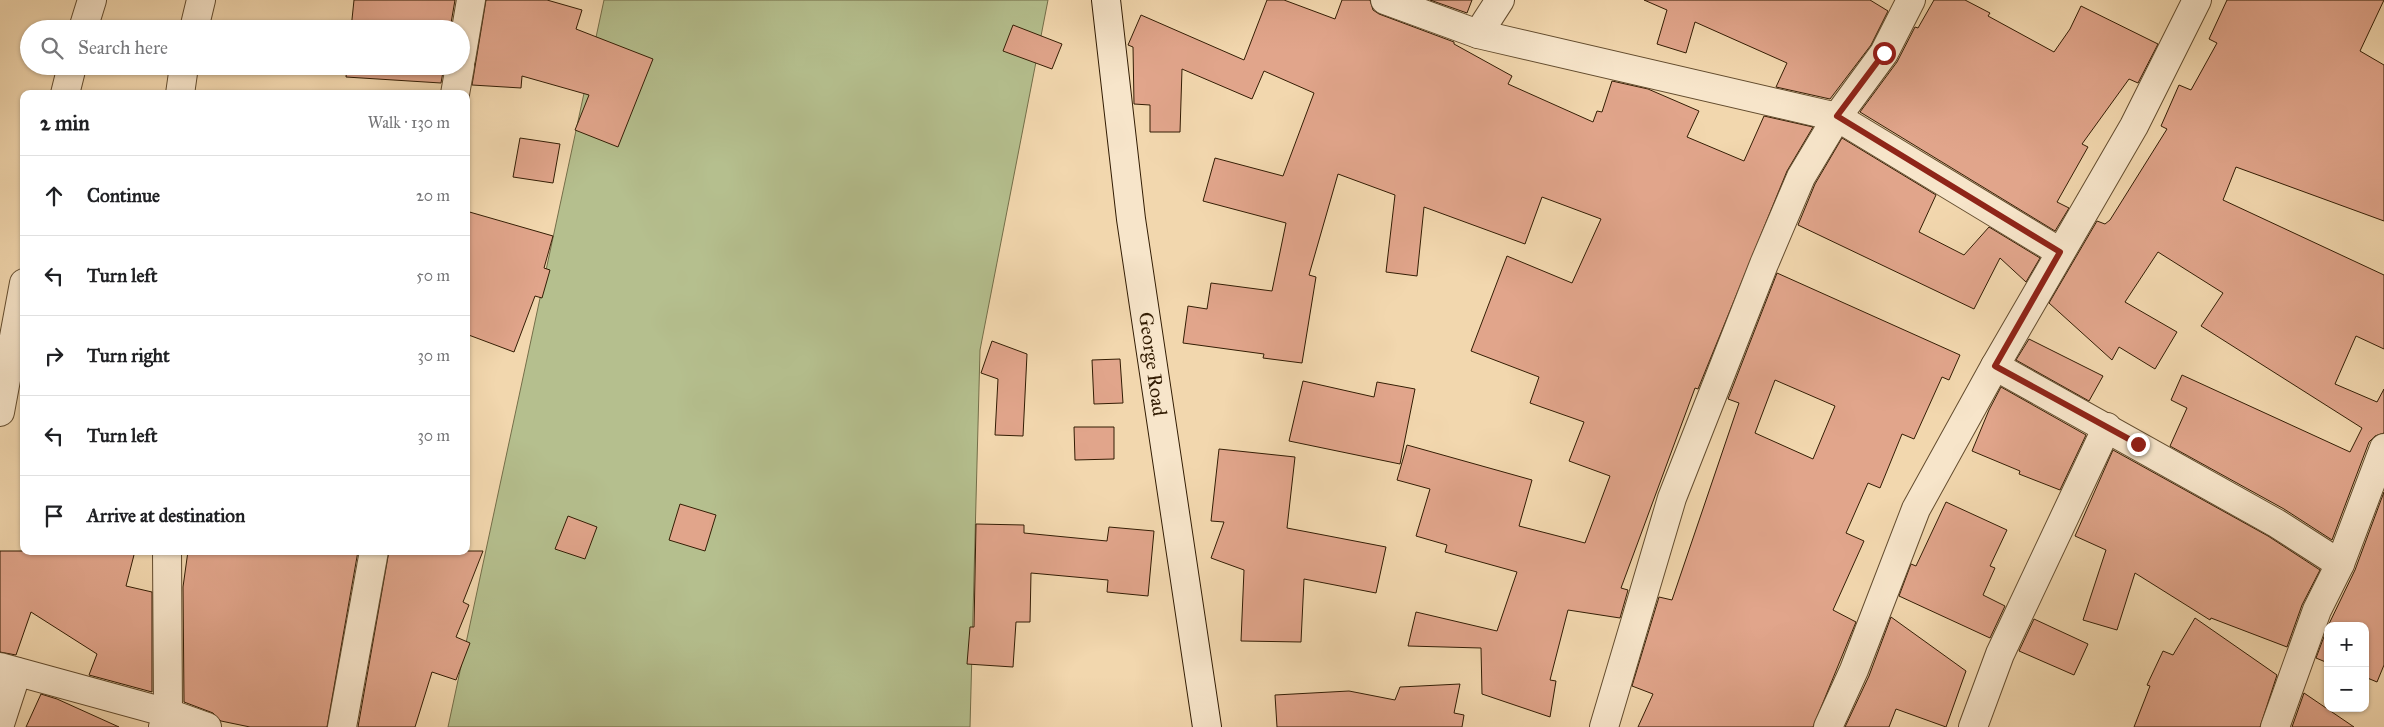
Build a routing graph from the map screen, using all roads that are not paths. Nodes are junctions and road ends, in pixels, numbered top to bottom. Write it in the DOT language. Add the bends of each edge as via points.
graph roads {
  1 [pos="92,0"];
  2 [pos="201,0"];
  3 [pos="471,0"];
  4 [pos="1106,0"];
  5 [pos="1385,0"];
  6 [pos="1500,0"];
  7 [pos="1911,0"];
  8 [pos="2197,0"];
  9 [pos="86,20"];
  10 [pos="196,20"];
  11 [pos="468,20"];
  12 [pos="1478,34"];
  13 [pos="70,75"];
  14 [pos="183,75"];
  15 [pos="458,75"];
  16 [pos="66,90"];
  17 [pos="181,90"];
  18 [pos="456,90"];
  19 [pos="1837,116"];
  20 [pos="2060,252"];
  21 [pos="20,304"];
  22 [pos="1995,366"];
  23 [pos="0,412"];
  24 [pos="2107,427"];
  25 [pos="2384,448"];
  26 [pos="2375,505"];
  27 [pos="168,555"];
  28 [pos="373,555"];
  29 [pos="2340,564"];
  30 [pos="9,669"];
  31 [pos="165,720"];
  32 [pos="0,724"];
  33 [pos="207,727"];
  34 [pos="342,727"];
  35 [pos="1207,727"];
  36 [pos="1604,727"];
  37 [pos="1828,727"];
  38 [pos="1973,727"];
  39 [pos="2275,727"];
  1 -- 9 [label="street"];
  2 -- 10 [label="street"];
  3 -- 11 [label="street"];
  4 -- 35 [label="street, George Road" via="1131,219"];
  5 -- 12 [label="street"];
  6 -- 12 [label="street"];
  7 -- 19 [label="street" via="1884,53"];
  8 -- 20 [label="street" via="2134,126"];
  12 -- 19 [label="street"];
  13 -- 16 [label="street"];
  14 -- 17 [label="street"];
  15 -- 18 [label="street"];
  19 -- 20 [label="street"];
  19 -- 36 [label="street" via="1801,177 1756,282 1672,498"];
  20 -- 22 [label="street"];
  21 -- 23 [label="street"];
  22 -- 24 [label="street"];
  22 -- 37 [label="street" via="1916,509 1854,670"];
  24 -- 29 [label="street" via="2276,523"];
  24 -- 38 [label="street" via="2000,654"];
  25 -- 26 [label="street"];
  26 -- 29 [label="street"];
  27 -- 31 [label="street"];
  28 -- 34 [label="street"];
  29 -- 39 [label="street" via="2317,610"];
  30 -- 31 [label="street"];
  30 -- 32 [label="street"];
  31 -- 33 [label="street"];
}
